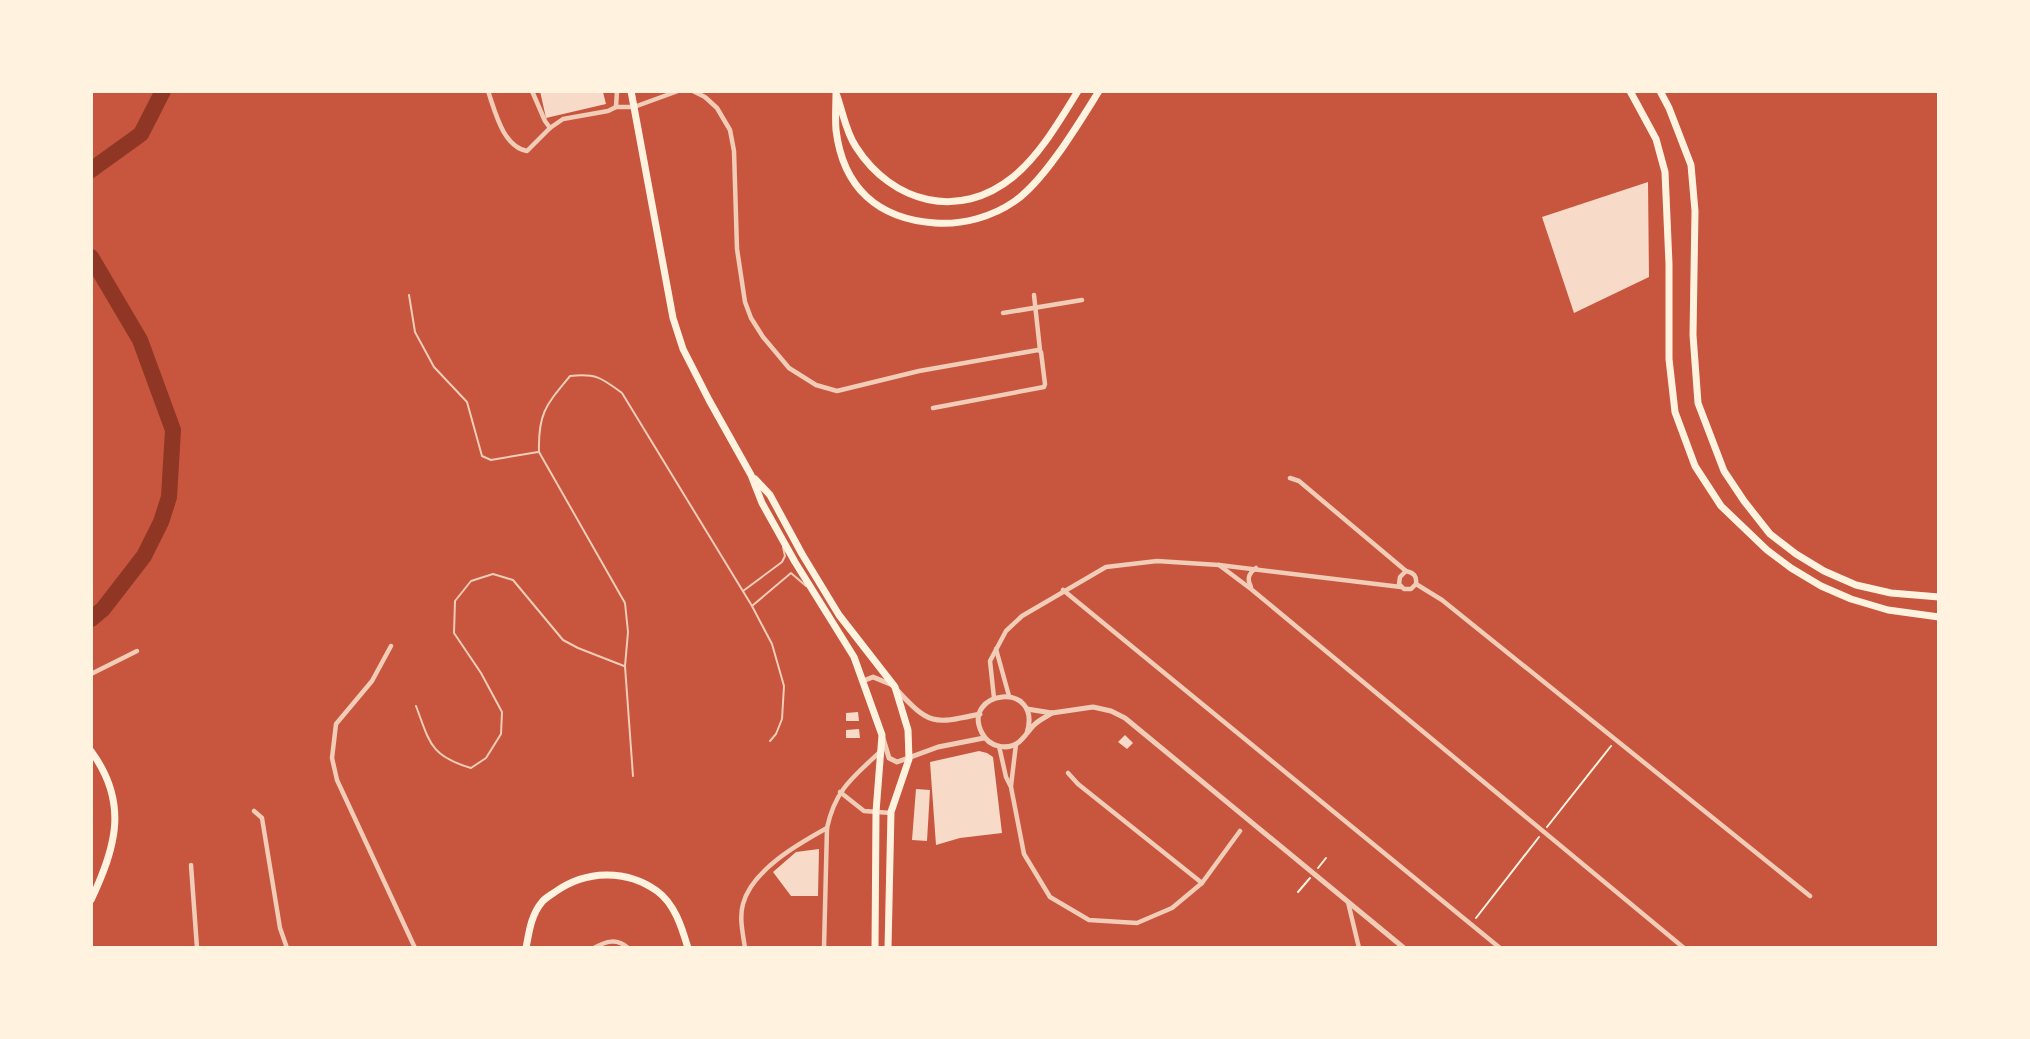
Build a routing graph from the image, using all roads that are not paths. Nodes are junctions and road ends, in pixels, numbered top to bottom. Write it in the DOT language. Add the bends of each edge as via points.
graph roads {
  1 [pos="488,91"];
  2 [pos="532,91"];
  3 [pos="617,91"];
  4 [pos="631,91"];
  5 [pos="678,91"];
  6 [pos="693,91"];
  7 [pos="1078,91"];
  8 [pos="1099,91"];
  9 [pos="1630,91"];
  10 [pos="1660,91"];
  11 [pos="836,92"];
  12 [pos="616,107"];
  13 [pos="634,107"];
  14 [pos="550,128"];
  15 [pos="408,295"];
  16 [pos="1034,295"];
  17 [pos="1082,300"];
  18 [pos="1035,307"];
  19 [pos="1003,313"];
  20 [pos="1040,350"];
  21 [pos="933,408"];
  22 [pos="539,452"];
  23 [pos="751,475"];
  24 [pos="1290,478"];
  25 [pos="780,533"];
  26 [pos="1219,565"];
  27 [pos="1257,568"];
  28 [pos="1406,571"];
  29 [pos="1416,584"];
  30 [pos="1401,587"];
  31 [pos="1251,589"];
  32 [pos="1063,590"];
  33 [pos="743,591"];
  34 [pos="1939,597"];
  35 [pos="819,599"];
  36 [pos="752,606"];
  37 [pos="1939,617"];
  38 [pos="391,646"];
  39 [pos="996,648"];
  40 [pos="137,651"];
  41 [pos="625,666"];
  42 [pos="91,674"];
  43 [pos="863,681"];
  44 [pos="895,687"];
  45 [pos="1009,696"];
  46 [pos="994,698"];
  47 [pos="416,706"];
  48 [pos="1027,709"];
  49 [pos="1052,713"];
  50 [pos="980,714"];
  51 [pos="1027,733"];
  52 [pos="882,735"];
  53 [pos="984,738"];
  54 [pos="770,741"];
  55 [pos="1016,744"];
  56 [pos="999,747"];
  57 [pos="91,751"];
  58 [pos="880,752"];
  59 [pos="909,759"];
  60 [pos="1068,773"];
  61 [pos="633,775"];
  62 [pos="1011,787"];
  63 [pos="840,792"];
  64 [pos="254,811"];
  65 [pos="876,812"];
  66 [pos="891,813"];
  67 [pos="827,828"];
  68 [pos="1240,831"];
  69 [pos="191,865"];
  70 [pos="1202,883"];
  71 [pos="1810,896"];
  72 [pos="91,900"];
  73 [pos="1348,902"];
  74 [pos="875,937"];
  75 [pos="197,948"];
  76 [pos="287,948"];
  77 [pos="415,948"];
  78 [pos="526,948"];
  79 [pos="594,948"];
  80 [pos="628,948"];
  81 [pos="688,948"];
  82 [pos="745,948"];
  83 [pos="824,948"];
  84 [pos="875,948"];
  85 [pos="881,948"];
  86 [pos="888,948"];
  87 [pos="1359,948"];
  88 [pos="1404,948"];
  89 [pos="1500,948"];
  90 [pos="1684,948"];
  1 -- 14 [label="street" via="515,147 527,151"];
  2 -- 14 [label="street"];
  3 -- 12 [label="street"];
  4 -- 13 [label="main road"];
  5 -- 13 [label="street"];
  6 -- 20 [label="street" via="717,108 730,130 745,302 763,338 789,368 836,391"];
  7 -- 11 [label="main road" via="1014,177 981,196 951,202 920,198 876,174 855,145"];
  8 -- 11 [label="main road" via="1046,169 1017,200 982,218 942,224 900,218 865,195 842,156"];
  9 -- 37 [label="main road" via="1656,139 1665,172 1669,359 1675,412 1695,466 1721,506 1791,568 1851,599"];
  10 -- 34 [label="main road" via="1691,165 1698,403 1724,471 1770,534 1824,571 1891,593"];
  12 -- 13 [label="street"];
  12 -- 14 [label="street" via="563,120"];
  13 -- 23 [label="main road" via="676,328"];
  15 -- 22 [label="lane" via="415,332 434,367 467,402 482,456 491,460"];
  16 -- 18 [label="street"];
  17 -- 18 [label="street"];
  18 -- 19 [label="street"];
  18 -- 20 [label="street"];
  20 -- 21 [label="street" via="1044,387"];
  22 -- 33 [label="lane" via="538,430 546,406 570,376 589,374 604,380 622,393"];
  22 -- 41 [label="lane" via="625,603"];
  23 -- 25 [label="main road"];
  23 -- 44 [label="main road" via="770,495 839,615"];
  24 -- 28 [label="street"];
  25 -- 33 [label="lane" via="784,559"];
  25 -- 35 [label="main road"];
  26 -- 27 [label="street"];
  26 -- 31 [label="street"];
  26 -- 32 [label="street" via="1157,561 1106,566"];
  27 -- 30 [label="street"];
  27 -- 31 [label="street" via="1249,576"];
  28 -- 29 [label="street" via="1416,577"];
  28 -- 30 [label="street" via="1400,577"];
  29 -- 30 [label="street" via="1411,589"];
  29 -- 71 [label="street" via="1442,600"];
  31 -- 90 [label="street"];
  32 -- 39 [label="street" via="1022,616"];
  32 -- 89 [label="street"];
  33 -- 36 [label="lane"];
  35 -- 36 [label="lane" via="791,573"];
  35 -- 43 [label="main road"];
  36 -- 54 [label="lane" via="772,644 784,686 782,719"];
  38 -- 77 [label="street" via="372,681 336,724 332,758 337,780"];
  39 -- 45 [label="street"];
  39 -- 46 [label="street" via="990,660"];
  40 -- 42 [label="street"];
  41 -- 47 [label="lane" via="564,640 513,580 492,574 471,581 454,601 454,633 502,712 501,734 486,758 471,768 450,762 432,747"];
  41 -- 61 [label="lane"];
  43 -- 44 [label="street" via="873,677"];
  43 -- 52 [label="main road"];
  44 -- 50 [label="street" via="921,713 938,721"];
  44 -- 59 [label="main road" via="908,730"];
  45 -- 46 [label="street"];
  45 -- 48 [label="street"];
  46 -- 50 [label="street"];
  48 -- 49 [label="street"];
  48 -- 51 [label="street"];
  49 -- 51 [label="street"];
  49 -- 73 [label="street" via="1093,707 1125,718"];
  50 -- 53 [label="street"];
  51 -- 55 [label="street"];
  52 -- 58 [label="main road"];
  52 -- 59 [label="street" via="889,758 897,762"];
  53 -- 56 [label="street"];
  53 -- 59 [label="street" via="938,747"];
  55 -- 56 [label="street"];
  55 -- 62 [label="street"];
  56 -- 62 [label="street"];
  57 -- 72 [label="main road" via="104,772 116,824 112,851"];
  58 -- 63 [label="street"];
  58 -- 65 [label="main road"];
  59 -- 66 [label="main road"];
  60 -- 70 [label="street"];
  62 -- 70 [label="street" via="1024,854 1050,897 1089,920 1137,923 1172,908"];
  63 -- 65 [label="street" via="864,811"];
  63 -- 67 [label="street"];
  64 -- 76 [label="street" via="262,818"];
  65 -- 66 [label="street"];
  65 -- 74 [label="main road"];
  66 -- 86 [label="main road"];
  67 -- 82 [label="street" via="789,849 752,886 743,904"];
  67 -- 83 [label="street"];
  68 -- 70 [label="street"];
  69 -- 75 [label="street"];
  73 -- 87 [label="street"];
  73 -- 88 [label="street"];
  74 -- 84 [label="main road"];
  74 -- 85 [label="street"];
  78 -- 81 [label="main road" via="530,922 542,901 586,876 616,875 659,892 674,909"];
  79 -- 80 [label="street" via="606,941"];
}
